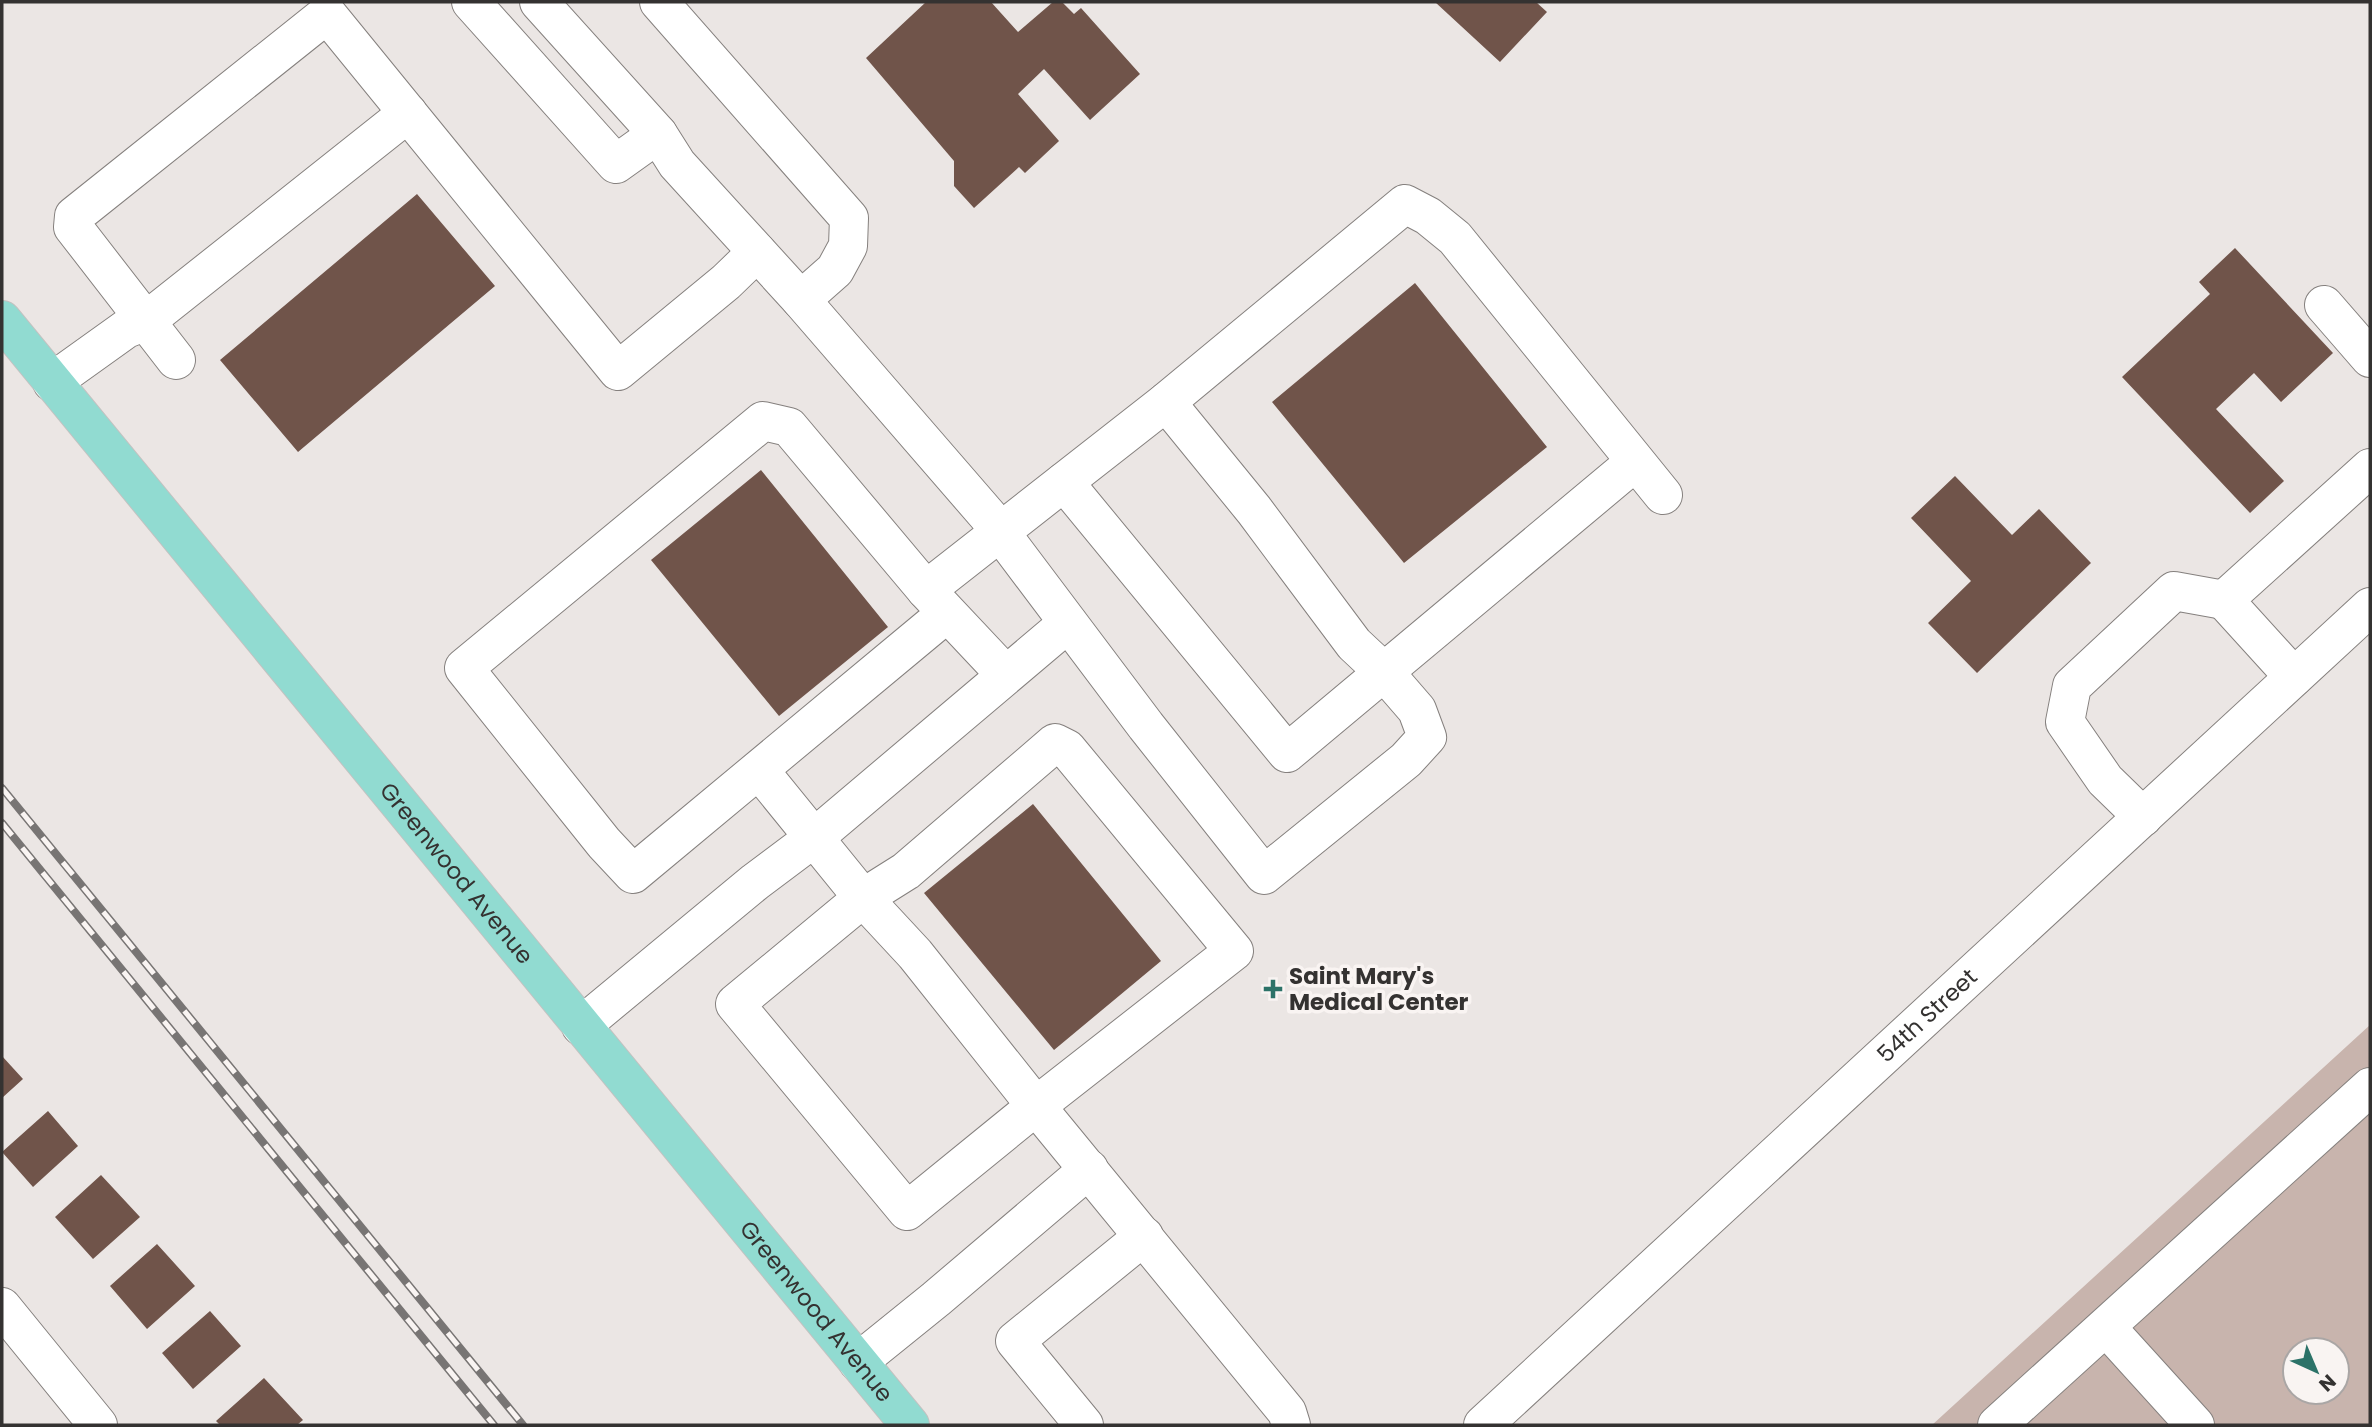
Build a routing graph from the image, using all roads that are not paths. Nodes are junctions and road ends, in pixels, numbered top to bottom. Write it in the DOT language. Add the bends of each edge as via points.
graph roads {
  1 [pos="471,2"];
  2 [pos="539,2"];
  3 [pos="659,2"];
  4 [pos="408,113"];
  5 [pos="658,134"];
  6 [pos="757,251"];
  7 [pos="802,300"];
  8 [pos="2325,305"];
  9 [pos="2,320"];
  10 [pos="146,321"];
  11 [pos="2370,358"];
  12 [pos="176,360"];
  13 [pos="52,382"];
  14 [pos="1166,402"];
  15 [pos="1635,462"];
  16 [pos="2370,468"];
  17 [pos="1064,482"];
  18 [pos="1662,495"];
  19 [pos="1001,533"];
  20 [pos="2224,600"];
  21 [pos="937,601"];
  22 [pos="2370,607"];
  23 [pos="1068,623"];
  24 [pos="1385,673"];
  25 [pos="1005,674"];
  26 [pos="2294,677"];
  27 [pos="759,770"];
  28 [pos="2143,817"];
  29 [pos="815,837"];
  30 [pos="863,898"];
  31 [pos="581,1026"];
  32 [pos="2370,1087"];
  33 [pos="1036,1106"];
  34 [pos="1089,1170"];
  35 [pos="1144,1236"];
  36 [pos="2,1307"];
  37 [pos="2107,1328"];
  38 [pos="858,1362"];
  39 [pos="98,1425"];
  40 [pos="910,1425"];
  41 [pos="1084,1425"];
  42 [pos="1291,1425"];
  43 [pos="1483,1425"];
  44 [pos="1997,1425"];
  45 [pos="2195,1425"];
  1 -- 5 [label="street" via="616,164"];
  2 -- 5 [label="street"];
  3 -- 7 [label="street" via="849,218 849,246 835,270"];
  4 -- 6 [label="street" via="618,371"];
  4 -- 10 [label="street"];
  4 -- 10 [label="street" via="327,13 74,216 73,227"];
  5 -- 6 [label="street" via="677,164"];
  6 -- 7 [label="street"];
  7 -- 19 [label="street"];
  8 -- 11 [label="street"];
  9 -- 13 [label="main road, Greenwood Avenue"];
  10 -- 12 [label="street"];
  10 -- 13 [label="street" via="126,328"];
  13 -- 31 [label="main road, Greenwood Avenue"];
  14 -- 15 [label="street" via="1405,204 1455,237"];
  14 -- 17 [label="street"];
  14 -- 24 [label="street" via="1354,644"];
  15 -- 18 [label="street"];
  15 -- 24 [label="street"];
  16 -- 20 [label="street"];
  17 -- 19 [label="street"];
  17 -- 24 [label="street" via="1287,754"];
  19 -- 21 [label="street"];
  19 -- 23 [label="street"];
  20 -- 26 [label="street"];
  20 -- 28 [label="street" via="2175,591 2072,686 2065,722 2105,780"];
  21 -- 25 [label="street"];
  21 -- 27 [label="street"];
  21 -- 27 [label="street" via="789,427 763,421 464,668 633,874"];
  22 -- 26 [label="street, 54th Street"];
  23 -- 24 [label="street" via="1264,875 1406,760 1427,737 1417,710"];
  23 -- 25 [label="street"];
  25 -- 29 [label="street"];
  26 -- 28 [label="street, 54th Street"];
  27 -- 29 [label="street"];
  28 -- 43 [label="street, 54th Street"];
  29 -- 30 [label="street"];
  29 -- 31 [label="street"];
  30 -- 33 [label="street" via="915,954"];
  30 -- 33 [label="street" via="735,1004 908,1211"];
  30 -- 33 [label="street" via="906,871 1055,743 1068,749 1234,951"];
  31 -- 38 [label="main road, Greenwood Avenue"];
  32 -- 37 [label="street"];
  33 -- 34 [label="street"];
  34 -- 35 [label="street"];
  34 -- 38 [label="street"];
  35 -- 41 [label="street" via="1015,1341"];
  35 -- 42 [label="street" via="1287,1412"];
  36 -- 39 [label="street"];
  37 -- 44 [label="street"];
  37 -- 45 [label="street"];
  38 -- 40 [label="main road, Greenwood Avenue"];
}
